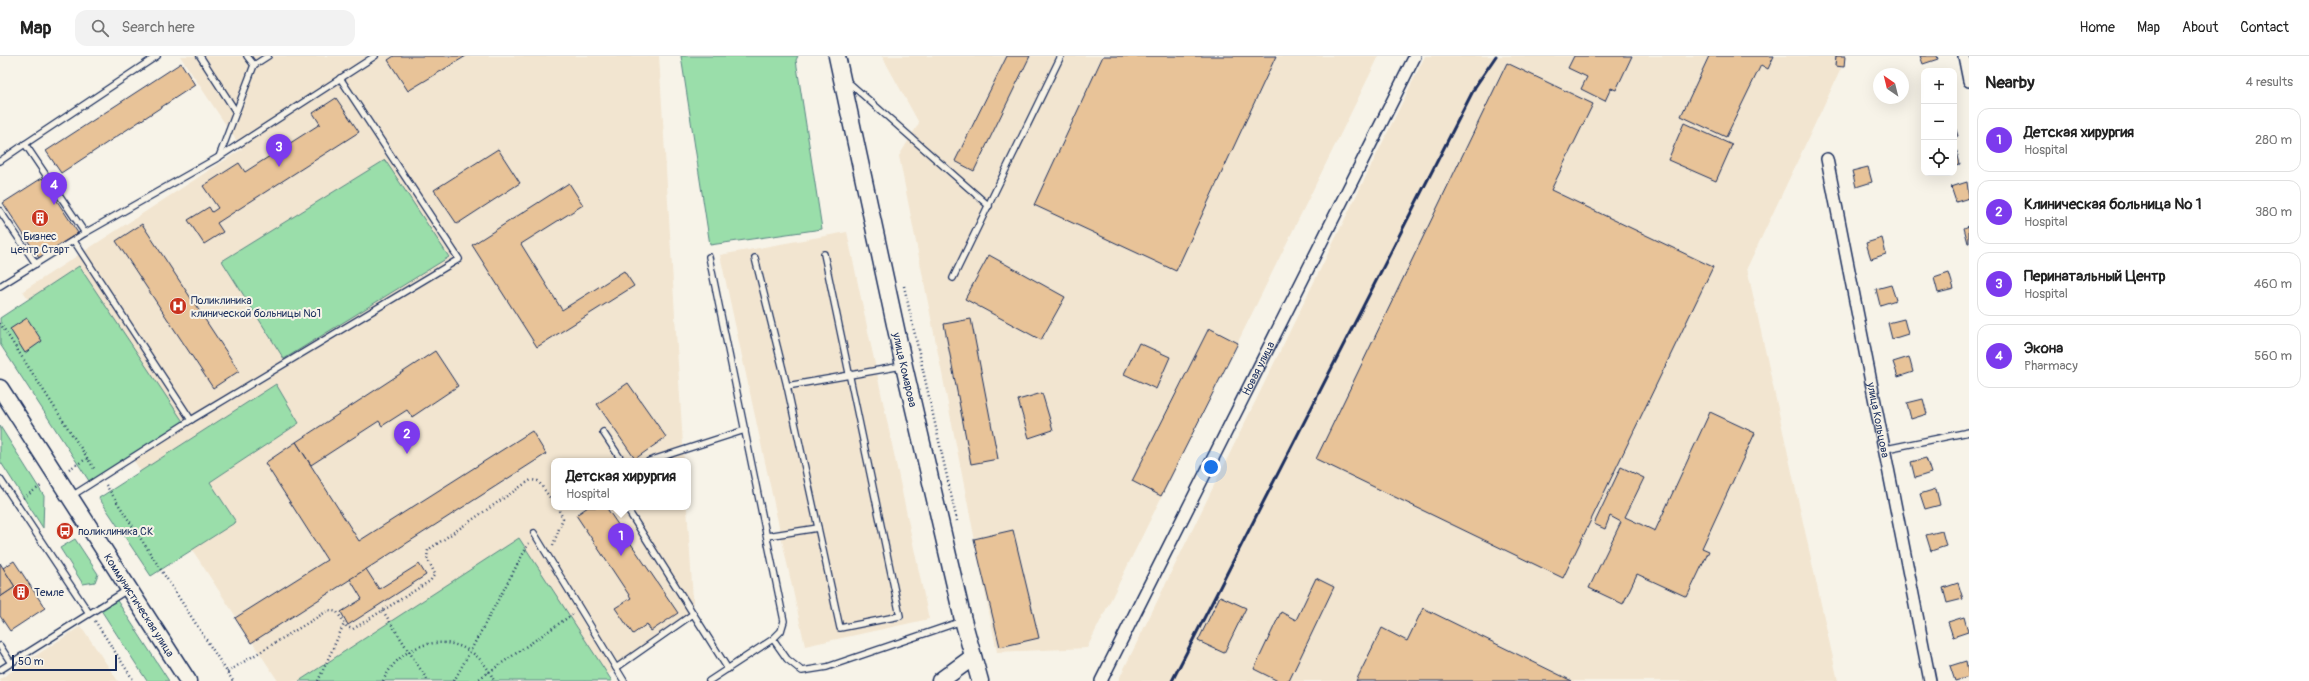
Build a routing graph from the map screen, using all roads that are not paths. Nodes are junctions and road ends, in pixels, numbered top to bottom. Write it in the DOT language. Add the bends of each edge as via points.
graph roads {
  1 [pos="157,56"];
  2 [pos="200,56"];
  3 [pos="247,56"];
  4 [pos="268,56"];
  5 [pos="375,56"];
  6 [pos="837,56"];
  7 [pos="1061,56"];
  8 [pos="1415,56"];
  9 [pos="1964,56"];
  10 [pos="254,65"];
  11 [pos="842,77"];
  12 [pos="340,78"];
  13 [pos="1969,81"];
  14 [pos="236,112"];
  15 [pos="25,144"];
  16 [pos="219,157"];
  17 [pos="1827,159"];
  18 [pos="0,161"];
  19 [pos="990,206"];
  20 [pos="0,211"];
  21 [pos="85,233"];
  22 [pos="74,241"];
  23 [pos="824,254"];
  24 [pos="709,257"];
  25 [pos="755,258"];
  26 [pos="36,264"];
  27 [pos="953,278"];
  28 [pos="0,286"];
  29 [pos="904,366"];
  30 [pos="848,376"];
  31 [pos="787,386"];
  32 [pos="0,388"];
  33 [pos="191,420"];
  34 [pos="745,430"];
  35 [pos="602,432"];
  36 [pos="1969,432"];
  37 [pos="1886,450"];
  38 [pos="620,458"];
  39 [pos="658,458"];
  40 [pos="0,479"];
  41 [pos="70,497"];
  42 [pos="628,510"];
  43 [pos="818,528"];
  44 [pos="534,533"];
  45 [pos="767,536"];
  46 [pos="129,589"];
  47 [pos="89,613"];
  48 [pos="693,614"];
  49 [pos="963,620"];
  50 [pos="773,639"];
  51 [pos="0,646"];
  52 [pos="973,657"];
  53 [pos="11,662"];
  54 [pos="616,668"];
  55 [pos="728,669"];
  56 [pos="0,670"];
  57 [pos="188,681"];
  58 [pos="624,681"];
  59 [pos="709,681"];
  60 [pos="940,681"];
  61 [pos="980,681"];
  62 [pos="1101,681"];
  63 [pos="1930,681"];
  1 -- 15 [label="lane"];
  2 -- 14 [label="lane"];
  3 -- 10 [label="lane"];
  4 -- 10 [label="lane"];
  5 -- 12 [label="lane"];
  6 -- 11 [label="street, улица Комарова"];
  7 -- 19 [label="lane"];
  8 -- 62 [label="street, Новая улица"];
  9 -- 13 [label="street"];
  10 -- 14 [label="lane"];
  11 -- 19 [label="lane"];
  11 -- 29 [label="street, улица Комарова"];
  12 -- 16 [label="lane"];
  12 -- 33 [label="lane" via="459,259"];
  14 -- 16 [label="lane"];
  15 -- 18 [label="lane"];
  15 -- 21 [label="lane"];
  16 -- 21 [label="lane"];
  17 -- 37 [label="street, улица Кольцова"];
  19 -- 27 [label="lane"];
  20 -- 26 [label="lane"];
  21 -- 22 [label="lane"];
  22 -- 26 [label="lane"];
  22 -- 33 [label="lane"];
  23 -- 30 [label="lane"];
  24 -- 34 [label="lane"];
  25 -- 31 [label="lane"];
  26 -- 28 [label="lane"];
  29 -- 30 [label="lane"];
  29 -- 49 [label="street, улица Комарова"];
  30 -- 31 [label="lane"];
  30 -- 43 [label="lane" via="900,616 840,628"];
  31 -- 43 [label="lane"];
  32 -- 41 [label="street, Коммунистическая улица"];
  33 -- 41 [label="lane"];
  34 -- 39 [label="lane"];
  34 -- 45 [label="lane"];
  35 -- 38 [label="lane"];
  36 -- 37 [label="lane"];
  37 -- 63 [label="street, улица Кольцова"];
  40 -- 47 [label="lane"];
  41 -- 46 [label="street, Коммунистическая улица"];
  42 -- 48 [label="lane"];
  43 -- 45 [label="lane"];
  44 -- 54 [label="lane"];
  45 -- 50 [label="lane" via="784,621 781,631"];
  46 -- 47 [label="lane"];
  46 -- 57 [label="street, Коммунистическая улица"];
  47 -- 53 [label="lane"];
  48 -- 54 [label="lane"];
  48 -- 55 [label="lane"];
  49 -- 50 [label="lane" via="827,667 802,671 787,659"];
  49 -- 52 [label="street, улица Комарова"];
  50 -- 55 [label="lane"];
  51 -- 53 [label="lane"];
  52 -- 60 [label="street"];
  52 -- 61 [label="street, улица Комарова"];
  53 -- 56 [label="lane"];
  54 -- 58 [label="lane"];
  55 -- 59 [label="lane"];
}
